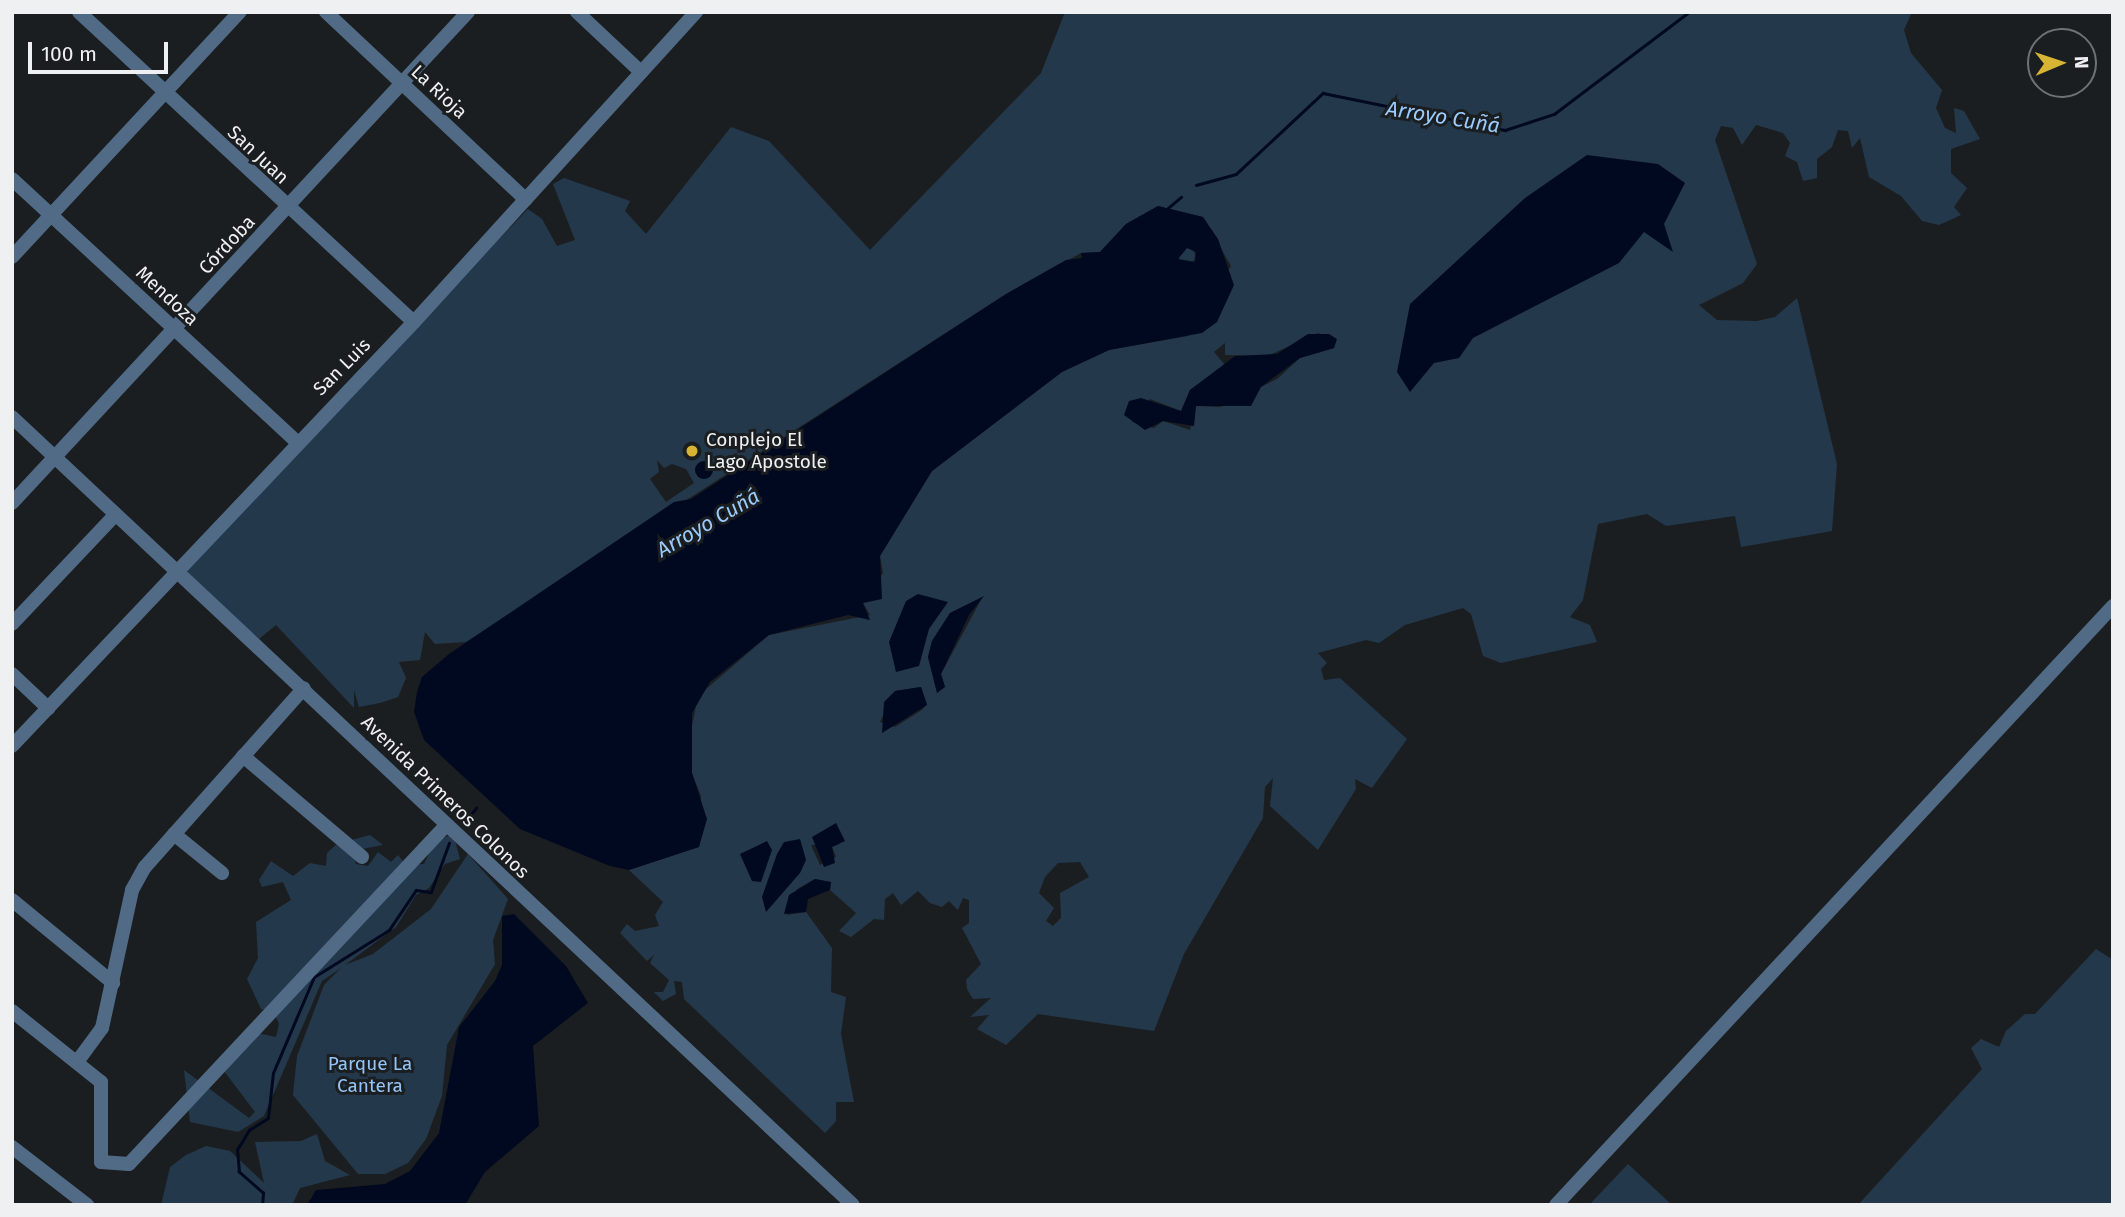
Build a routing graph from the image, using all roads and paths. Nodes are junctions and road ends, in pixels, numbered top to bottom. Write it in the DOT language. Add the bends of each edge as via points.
graph roads {
  1 [pos="79,12"];
  2 [pos="240,12"];
  3 [pos="326,12"];
  4 [pos="468,12"];
  5 [pos="577,12"];
  6 [pos="696,12"];
  7 [pos="640,72"];
  8 [pos="402,84"];
  9 [pos="165,94"];
  10 [pos="12,179"];
  11 [pos="526,200"];
  12 [pos="288,208"];
  13 [pos="50,215"];
  14 [pos="12,257"];
  15 [pos="414,323"];
  16 [pos="175,330"];
  17 [pos="12,417"];
  18 [pos="296,441"];
  19 [pos="55,457"];
  20 [pos="12,503"];
  21 [pos="115,515"];
  22 [pos="175,571"];
  23 [pos="2113,606"];
  24 [pos="12,624"];
  25 [pos="12,674"];
  26 [pos="304,688"];
  27 [pos="48,708"];
  28 [pos="12,746"];
  29 [pos="243,756"];
  30 [pos="445,826"];
  31 [pos="174,834"];
  32 [pos="362,857"];
  33 [pos="222,873"];
  34 [pos="12,900"];
  35 [pos="113,983"];
  36 [pos="12,1011"];
  37 [pos="78,1062"];
  38 [pos="12,1147"];
  39 [pos="87,1205"];
  40 [pos="853,1205"];
  41 [pos="1556,1205"];
  1 -- 9 [label="street, San Juan"];
  2 -- 9 [label="street"];
  3 -- 8 [label="street, La Rioja"];
  4 -- 8 [label="street, Córdoba"];
  5 -- 7 [label="street"];
  6 -- 7 [label="street, San Luis"];
  7 -- 11 [label="street, San Luis"];
  8 -- 11 [label="street, La Rioja"];
  8 -- 12 [label="street, Córdoba"];
  9 -- 12 [label="street, San Juan"];
  9 -- 13 [label="street"];
  10 -- 13 [label="street, Mendoza"];
  11 -- 15 [label="street, San Luis"];
  12 -- 15 [label="street, San Juan"];
  12 -- 16 [label="street, Córdoba"];
  13 -- 14 [label="street"];
  13 -- 16 [label="street, Mendoza"];
  15 -- 18 [label="street, San Luis"];
  16 -- 18 [label="street, Mendoza"];
  16 -- 19 [label="street, Córdoba"];
  17 -- 19 [label="street, Avenida Primeros Colonos"];
  18 -- 22 [label="street, San Luis"];
  19 -- 20 [label="street, Córdoba"];
  19 -- 21 [label="street, Avenida Primeros Colonos"];
  21 -- 22 [label="street, Avenida Primeros Colonos"];
  21 -- 24 [label="street"];
  22 -- 26 [label="street, Avenida Primeros Colonos"];
  22 -- 27 [label="street, San Luis"];
  23 -- 41 [label="street"];
  25 -- 27 [label="street"];
  26 -- 29 [label="street"];
  26 -- 30 [label="street, Avenida Primeros Colonos"];
  27 -- 28 [label="street, San Luis"];
  29 -- 31 [label="street"];
  29 -- 32 [label="street"];
  30 -- 37 [label="street" via="129,1164 101,1162 101,1082"];
  30 -- 40 [label="street, Avenida Primeros Colonos"];
  31 -- 33 [label="street"];
  31 -- 35 [label="street" via="132,890"];
  34 -- 35 [label="street"];
  35 -- 37 [label="street" via="102,1028"];
  36 -- 37 [label="street"];
  38 -- 39 [label="street"];
}
